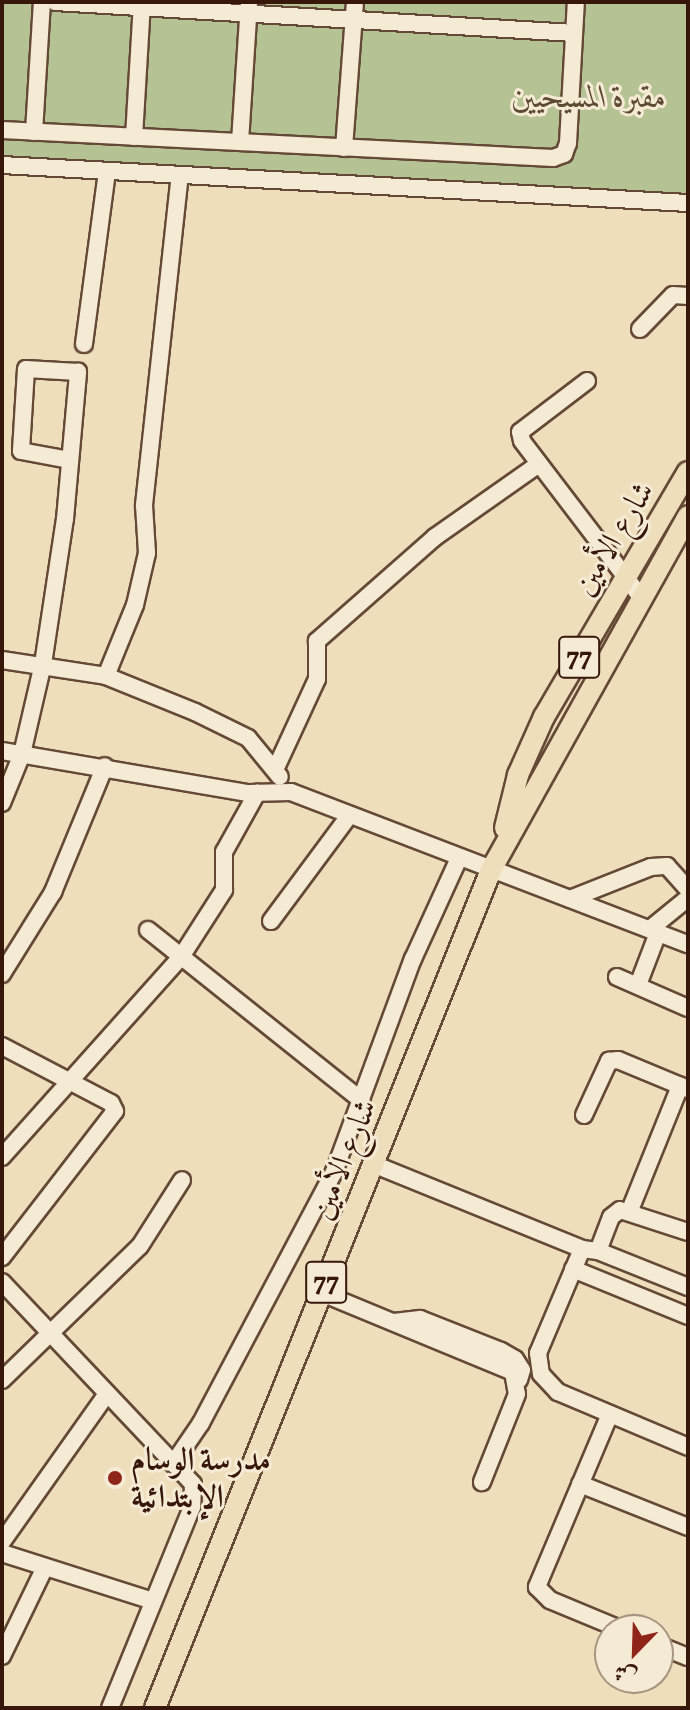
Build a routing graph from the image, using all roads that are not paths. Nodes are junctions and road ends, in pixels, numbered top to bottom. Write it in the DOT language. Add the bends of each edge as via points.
graph roads {
  1 [pos="42,2"];
  2 [pos="55,2"];
  3 [pos="355,2"];
  4 [pos="576,2"];
  5 [pos="142,5"];
  6 [pos="248,8"];
  7 [pos="354,20"];
  8 [pos="574,33"];
  9 [pos="2,130"];
  10 [pos="34,132"];
  11 [pos="134,137"];
  12 [pos="240,142"];
  13 [pos="344,148"];
  14 [pos="2,165"];
  15 [pos="107,172"];
  16 [pos="180,176"];
  17 [pos="688,203"];
  18 [pos="688,296"];
  19 [pos="640,329"];
  20 [pos="84,344"];
  21 [pos="587,381"];
  22 [pos="70,460"];
  23 [pos="539,464"];
  24 [pos="688,472"];
  25 [pos="685,529"];
  26 [pos="623,580"];
  27 [pos="640,596"];
  28 [pos="2,660"];
  29 [pos="43,664"];
  30 [pos="106,676"];
  31 [pos="2,751"];
  32 [pos="22,754"];
  33 [pos="105,766"];
  34 [pos="275,770"];
  35 [pos="291,792"];
  36 [pos="257,793"];
  37 [pos="2,803"];
  38 [pos="349,816"];
  39 [pos="459,858"];
  40 [pos="494,863"];
  41 [pos="688,889"];
  42 [pos="688,898"];
  43 [pos="570,899"];
  44 [pos="271,921"];
  45 [pos="148,930"];
  46 [pos="654,931"];
  47 [pos="688,944"];
  48 [pos="181,957"];
  49 [pos="2,974"];
  50 [pos="617,977"];
  51 [pos="638,985"];
  52 [pos="688,1008"];
  53 [pos="2,1046"];
  54 [pos="65,1080"];
  55 [pos="684,1087"];
  56 [pos="361,1100"];
  57 [pos="584,1115"];
  58 [pos="2,1157"];
  59 [pos="373,1164"];
  60 [pos="182,1180"];
  61 [pos="630,1210"];
  62 [pos="688,1232"];
  63 [pos="590,1250"];
  64 [pos="2,1257"];
  65 [pos="573,1269"];
  66 [pos="2,1282"];
  67 [pos="688,1287"];
  68 [pos="322,1293"];
  69 [pos="688,1316"];
  70 [pos="46,1333"];
  71 [pos="2,1380"];
  72 [pos="106,1395"];
  73 [pos="610,1414"];
  74 [pos="688,1447"];
  75 [pos="173,1464"];
  76 [pos="482,1482"];
  77 [pos="580,1484"];
  78 [pos="688,1527"];
  79 [pos="2,1542"];
  80 [pos="2,1553"];
  81 [pos="45,1567"];
  82 [pos="153,1601"];
  83 [pos="594,1618"];
  84 [pos="2,1656"];
  85 [pos="110,1708"];
  86 [pos="155,1708"];
  1 -- 10 [label="street"];
  2 -- 5 [label="street"];
  3 -- 7 [label="street"];
  4 -- 8 [label="street"];
  5 -- 6 [label="street"];
  5 -- 11 [label="street"];
  6 -- 7 [label="street"];
  6 -- 12 [label="street"];
  7 -- 8 [label="street"];
  7 -- 13 [label="street"];
  8 -- 13 [label="street" via="564,154 553,158"];
  9 -- 10 [label="street"];
  10 -- 11 [label="street"];
  11 -- 12 [label="street"];
  12 -- 13 [label="street"];
  14 -- 15 [label="street"];
  15 -- 16 [label="street"];
  15 -- 20 [label="street"];
  16 -- 17 [label="street"];
  16 -- 30 [label="street" via="144,505 147,553 135,605"];
  18 -- 19 [label="street" via="673,295"];
  21 -- 23 [label="street" via="520,432"];
  22 -- 22 [label="street" via="78,372 26,369 21,451"];
  22 -- 29 [label="street"];
  23 -- 26 [label="street"];
  23 -- 34 [label="street" via="435,537 317,641 317,679"];
  24 -- 26 [label="main road, شارع الأمين / 77"];
  25 -- 27 [label="main road, شارع الأمين / 77"];
  26 -- 27 [label="street"];
  26 -- 40 [label="main road, شارع الأمين / 77" via="537,731 518,775"];
  27 -- 40 [label="main road, شارع الأمين / 77"];
  28 -- 29 [label="street"];
  29 -- 30 [label="street"];
  29 -- 32 [label="street"];
  30 -- 34 [label="street" via="248,738"];
  31 -- 32 [label="street"];
  32 -- 33 [label="street"];
  32 -- 37 [label="street"];
  33 -- 36 [label="street"];
  33 -- 49 [label="street" via="53,892"];
  34 -- 35 [label="street"];
  35 -- 36 [label="street"];
  35 -- 38 [label="street"];
  36 -- 48 [label="street" via="224,852 224,890"];
  38 -- 39 [label="street"];
  38 -- 44 [label="street"];
  39 -- 40 [label="street"];
  39 -- 56 [label="street" via="413,959"];
  40 -- 43 [label="street"];
  40 -- 59 [label="main road, شارع الأمين / 77"];
  41 -- 43 [label="street" via="667,866 651,867"];
  42 -- 46 [label="street"];
  43 -- 46 [label="street"];
  45 -- 48 [label="street"];
  46 -- 47 [label="street"];
  46 -- 51 [label="street"];
  48 -- 54 [label="street"];
  48 -- 56 [label="street"];
  50 -- 51 [label="street"];
  51 -- 52 [label="street"];
  53 -- 54 [label="street"];
  54 -- 58 [label="street"];
  54 -- 64 [label="street" via="111,1103 115,1111"];
  55 -- 57 [label="street" via="609,1061"];
  55 -- 61 [label="street"];
  56 -- 75 [label="street" via="334,1172 295,1250"];
  59 -- 63 [label="street"];
  59 -- 68 [label="main road, شارع الأمين / 77"];
  60 -- 70 [label="street" via="140,1246"];
  61 -- 62 [label="street"];
  61 -- 63 [label="street" via="611,1217"];
  63 -- 65 [label="street"];
  63 -- 67 [label="street"];
  65 -- 69 [label="street"];
  65 -- 73 [label="street" via="538,1353 541,1374 558,1392"];
  66 -- 70 [label="street"];
  68 -- 76 [label="street" via="513,1372 519,1381"];
  68 -- 86 [label="main road, شارع الأمين / 77"];
  70 -- 71 [label="street"];
  70 -- 72 [label="street"];
  72 -- 75 [label="street"];
  72 -- 79 [label="street"];
  73 -- 74 [label="street"];
  73 -- 77 [label="street"];
  75 -- 82 [label="street" via="193,1484 192,1507"];
  77 -- 78 [label="street"];
  77 -- 83 [label="street" via="537,1587 550,1600"];
  80 -- 81 [label="street"];
  81 -- 82 [label="street"];
  81 -- 84 [label="street"];
  82 -- 85 [label="street"];
}
